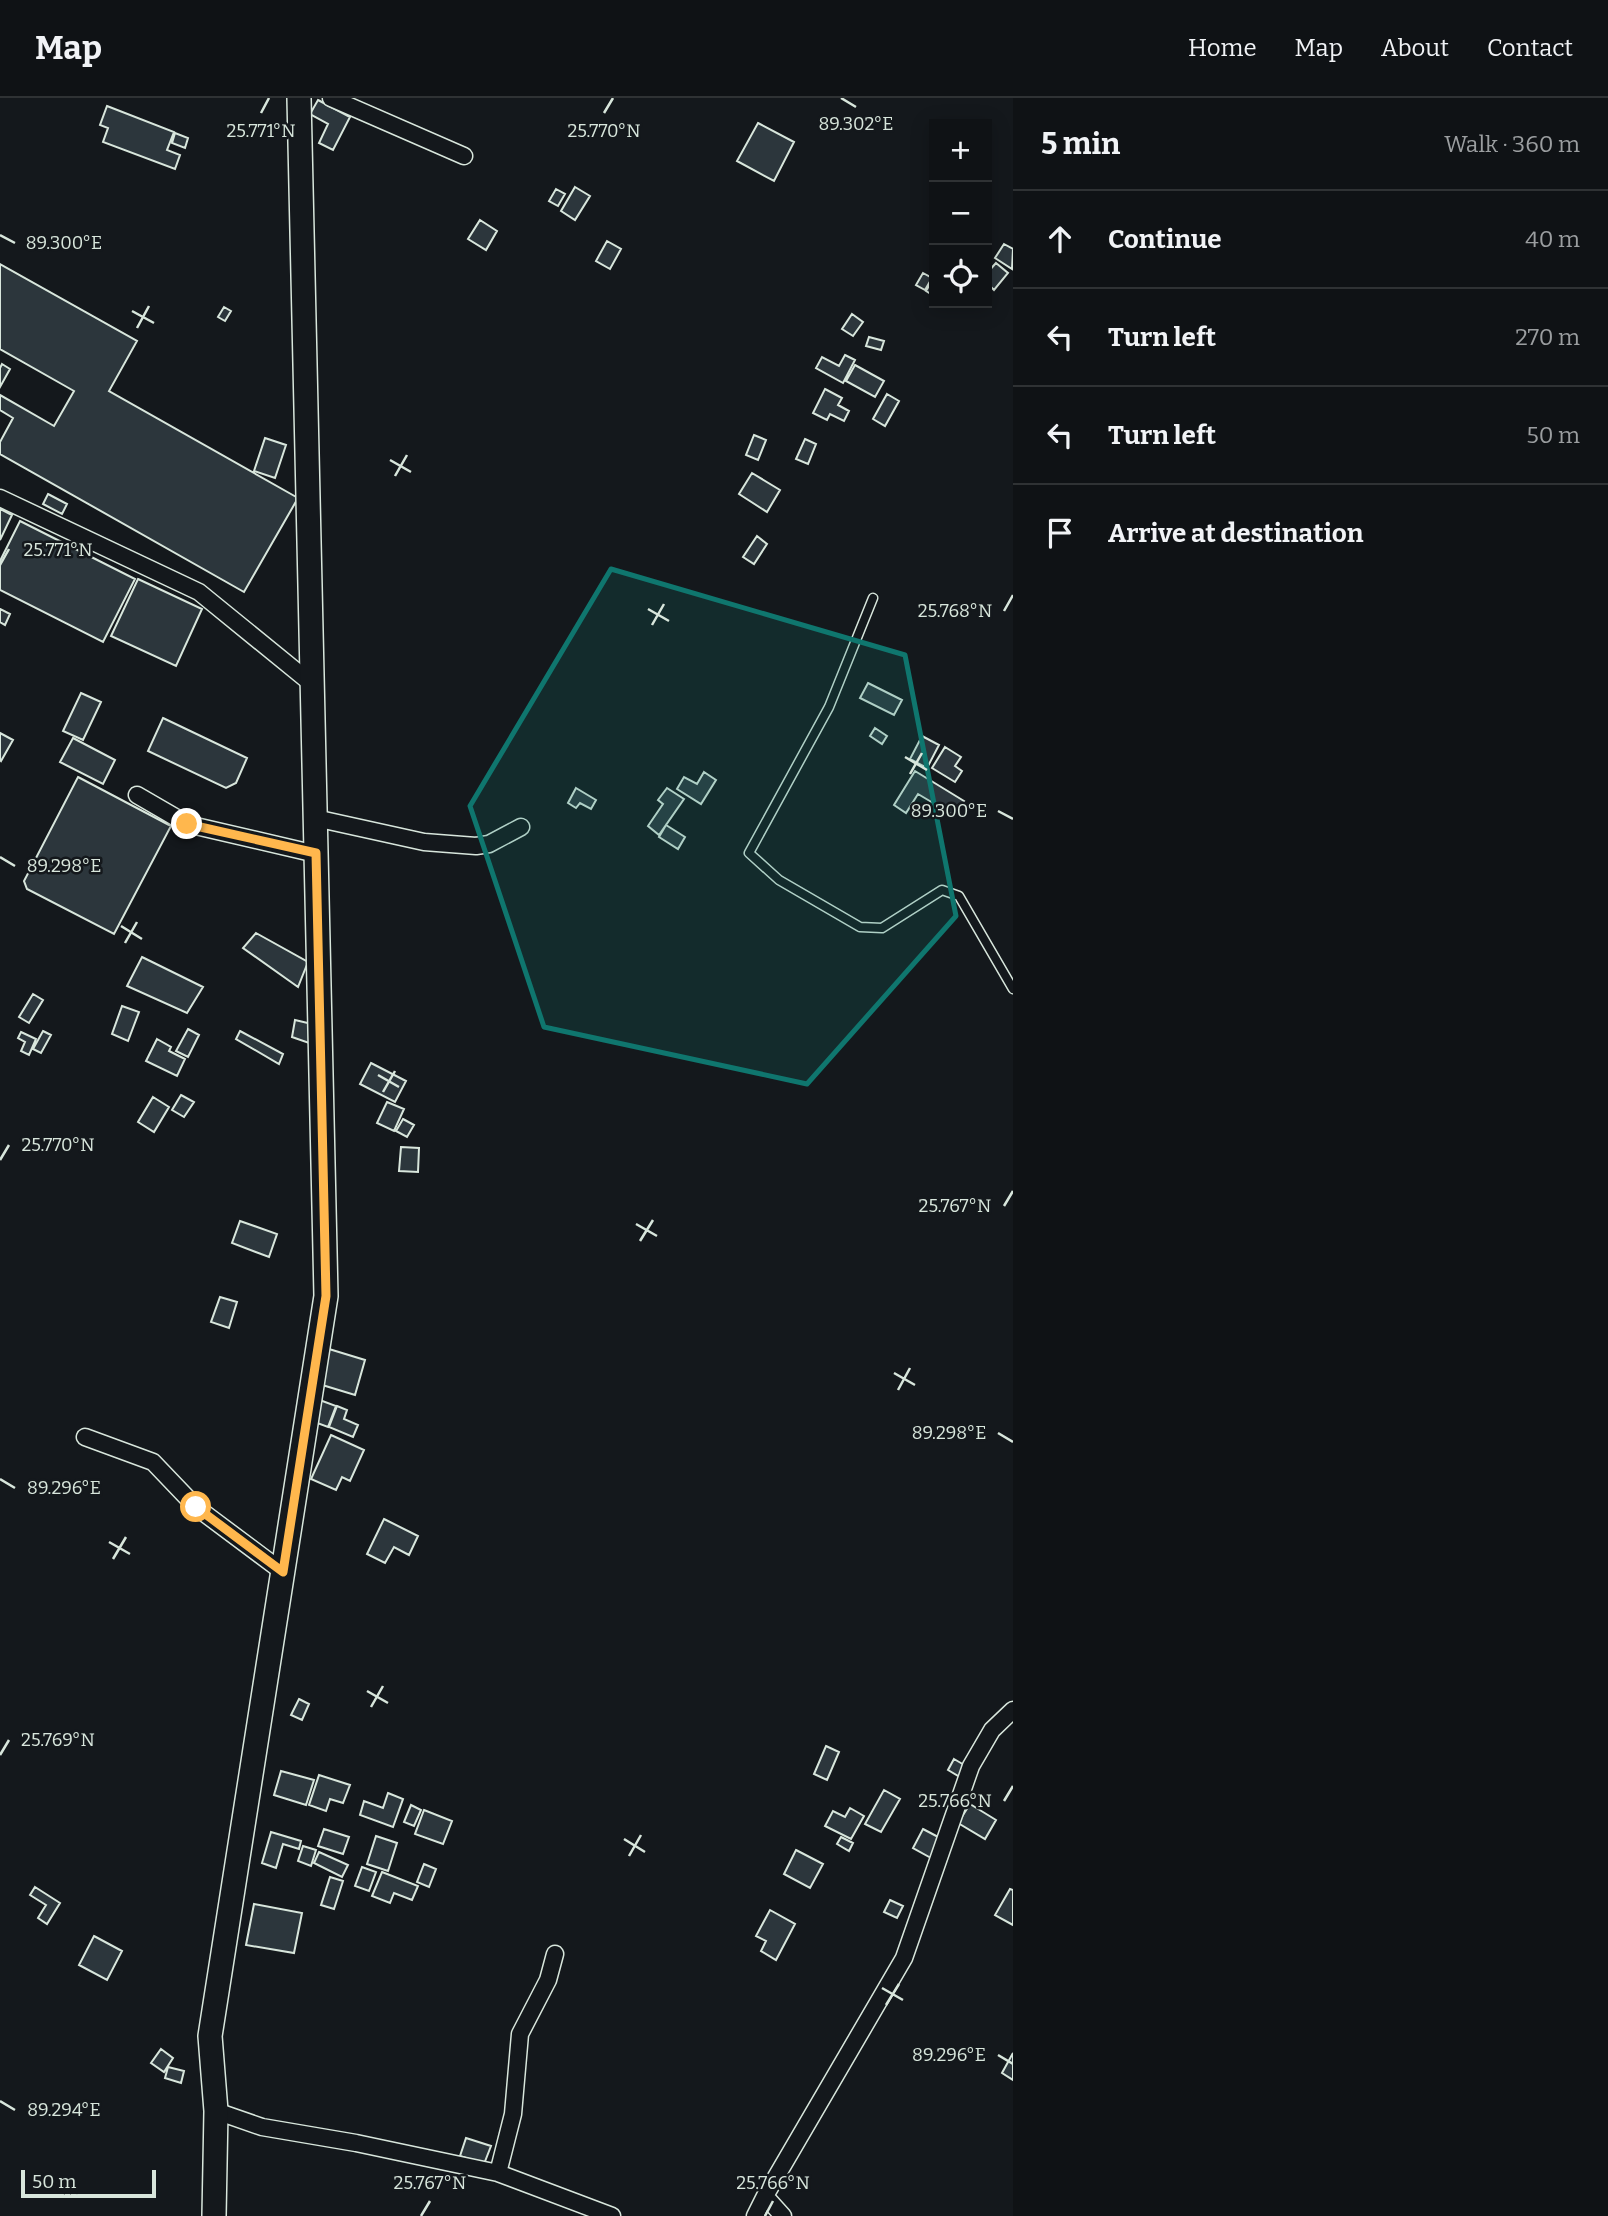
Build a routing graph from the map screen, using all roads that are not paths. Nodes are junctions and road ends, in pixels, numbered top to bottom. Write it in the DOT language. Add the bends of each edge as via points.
graph roads {
  1 [pos="299,98"];
  2 [pos="331,98"];
  3 [pos="464,156"];
  4 [pos="0,498"];
  5 [pos="873,598"];
  6 [pos="312,684"];
  7 [pos="137,795"];
  8 [pos="315,818"];
  9 [pos="521,827"];
  10 [pos="316,853"];
  11 [pos="1013,989"];
  12 [pos="85,1437"];
  13 [pos="283,1572"];
  14 [pos="1013,1710"];
  15 [pos="555,1954"];
  16 [pos="216,2111"];
  17 [pos="498,2173"];
  18 [pos="765,2196"];
  19 [pos="214,2216"];
  20 [pos="612,2216"];
  21 [pos="755,2216"];
  22 [pos="782,2216"];
  1 -- 6 [label="main road"];
  2 -- 3 [label="street"];
  4 -- 6 [label="street" via="199,592"];
  5 -- 11 [label="lane" via="829,707 749,853 779,880 859,927 882,928 942,890 959,896"];
  6 -- 8 [label="main road"];
  7 -- 10 [label="street" via="187,824"];
  8 -- 9 [label="street" via="424,842 476,846"];
  8 -- 10 [label="main road"];
  10 -- 13 [label="main road" via="326,1296"];
  12 -- 13 [label="street" via="153,1462 196,1507"];
  13 -- 16 [label="main road" via="211,2036"];
  14 -- 18 [label="street" via="992,1730 971,1766 904,1958"];
  15 -- 17 [label="street" via="548,1980 520,2034 513,2114"];
  16 -- 17 [label="street" via="262,2127"];
  16 -- 19 [label="main road"];
  17 -- 20 [label="street"];
  18 -- 21 [label="street"];
  18 -- 22 [label="street"];
}
